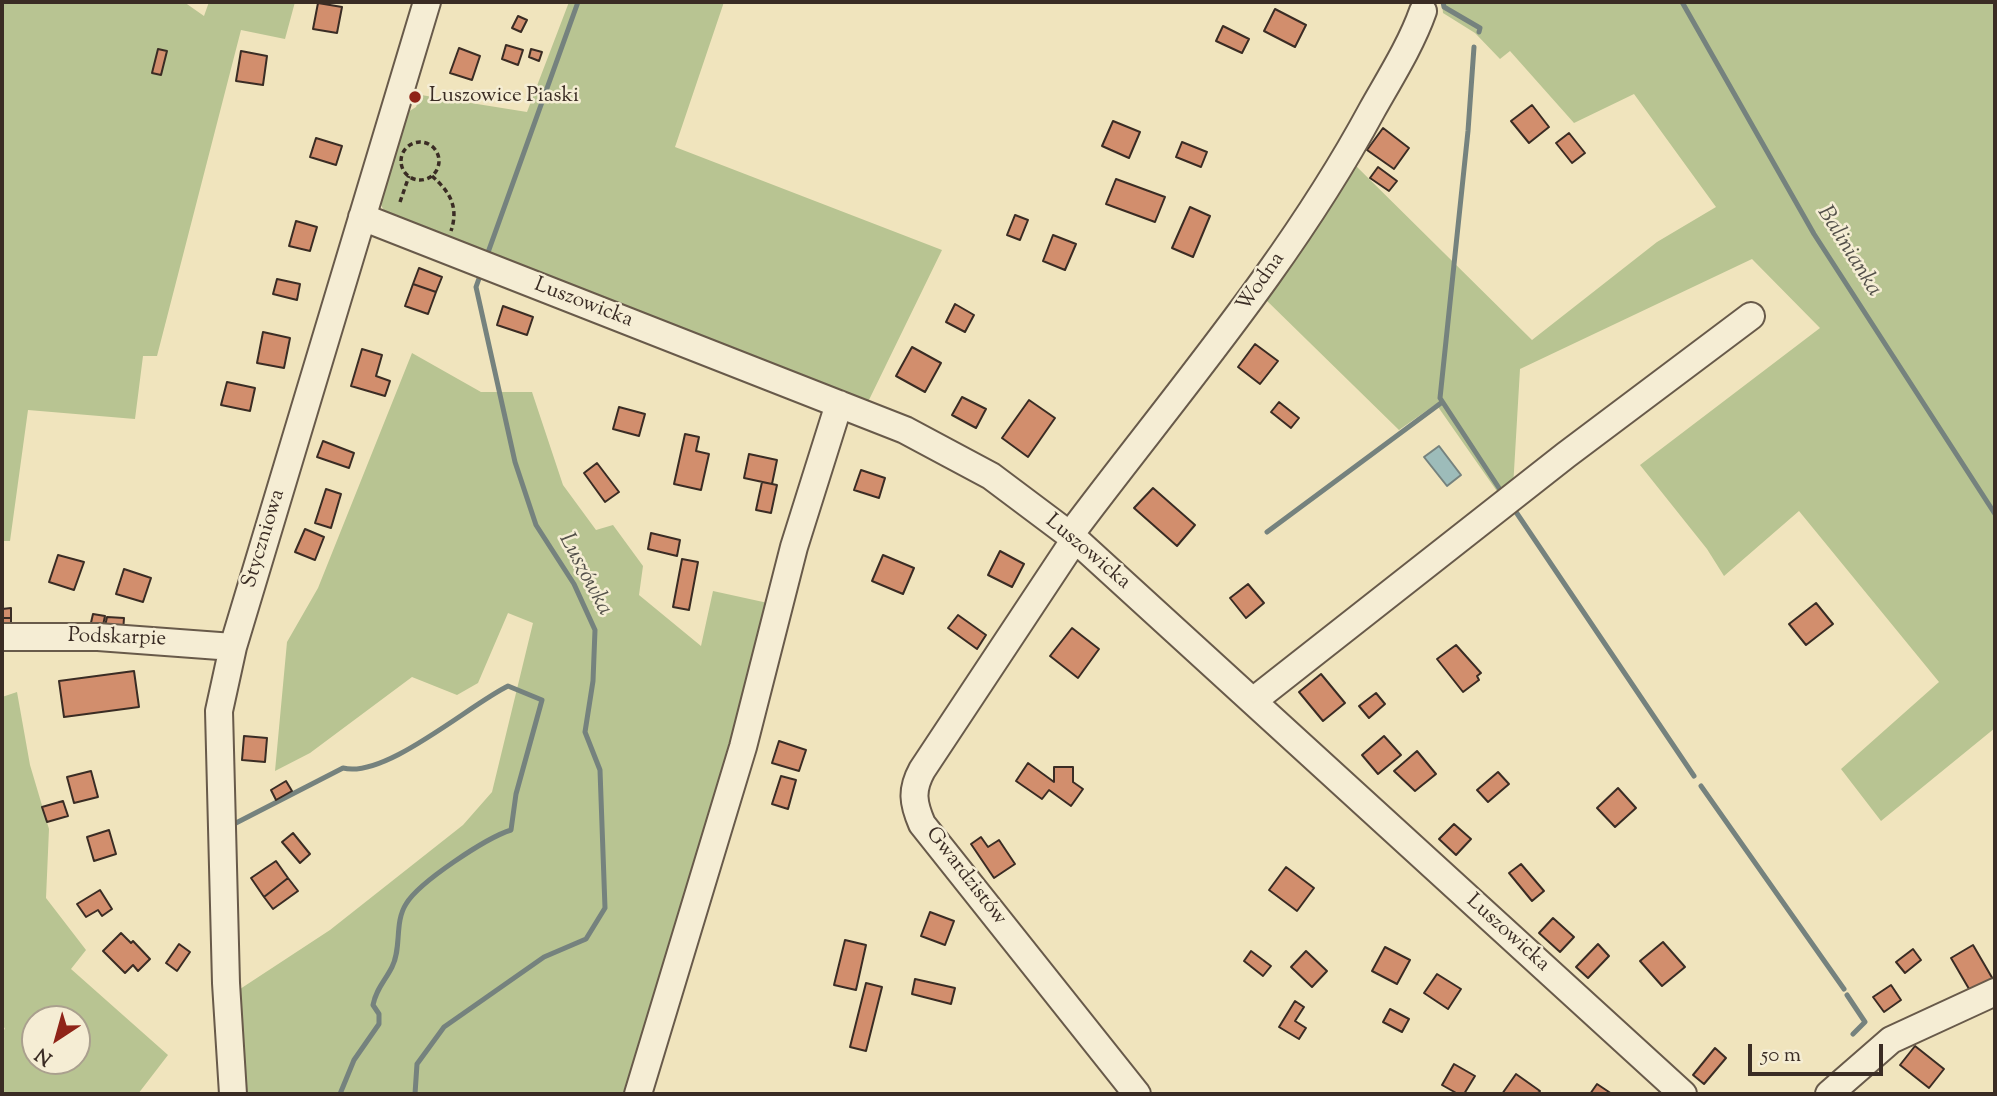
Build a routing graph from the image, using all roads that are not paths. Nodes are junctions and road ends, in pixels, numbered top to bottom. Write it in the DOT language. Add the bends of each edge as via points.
graph roads {
  1 [pos="427,2"];
  2 [pos="1423,10"];
  3 [pos="362,217"];
  4 [pos="1751,316"];
  5 [pos="839,404"];
  6 [pos="1072,537"];
  7 [pos="2,637"];
  8 [pos="233,647"];
  9 [pos="1253,701"];
  10 [pos="1995,992"];
  11 [pos="233,1094"];
  12 [pos="638,1094"];
  13 [pos="1137,1094"];
  14 [pos="1683,1094"];
  15 [pos="1829,1094"];
  1 -- 3 [label="street, Styczniowa"];
  2 -- 6 [label="street, Wodna" via="1342,165 1306,220 1219,345 1157,419"];
  3 -- 5 [label="street, Luszowicka"];
  3 -- 8 [label="street, Styczniowa"];
  4 -- 9 [label="street"];
  5 -- 6 [label="street, Luszowicka" via="905,430 991,476"];
  5 -- 12 [label="street" via="794,547 743,747"];
  6 -- 9 [label="street, Luszowicka"];
  6 -- 13 [label="street, Gwardzistów" via="929,759 914,785 914,798 922,824"];
  7 -- 8 [label="street, Podskarpie" via="98,637"];
  8 -- 11 [label="street, Styczniowa" via="219,711"];
  9 -- 14 [label="street, Luszowicka"];
  10 -- 15 [label="street" via="1891,1040"];
}
